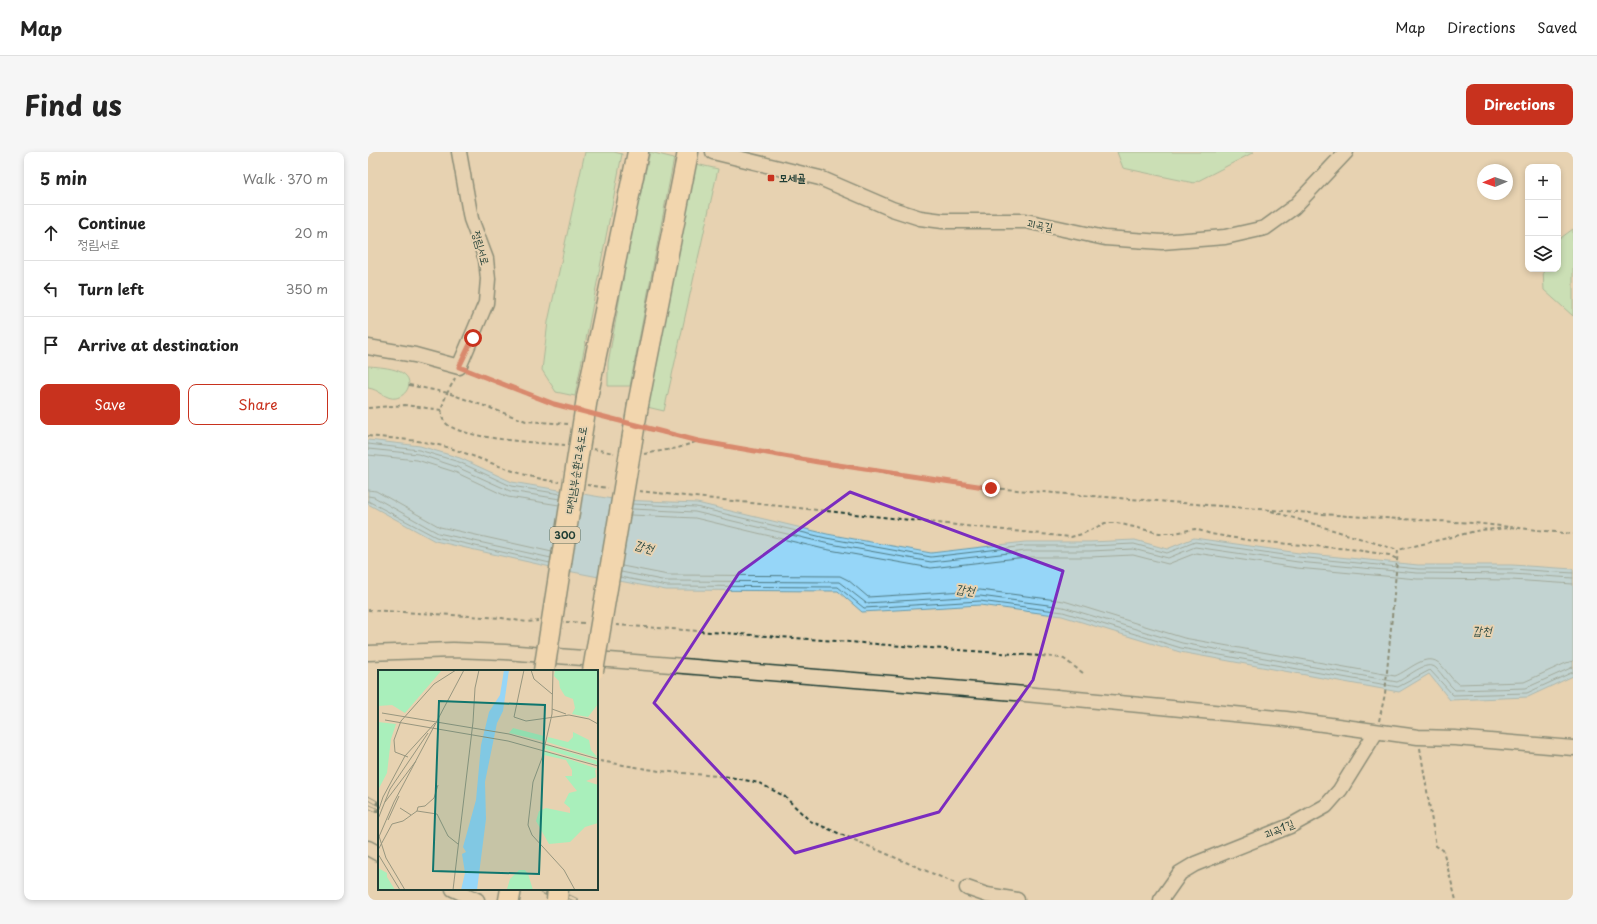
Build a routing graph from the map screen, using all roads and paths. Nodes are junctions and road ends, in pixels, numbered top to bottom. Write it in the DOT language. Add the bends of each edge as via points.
graph roads {
  1 [pos="459,152"];
  2 [pos="712,152"];
  3 [pos="1346,152"];
  4 [pos="638,153"];
  5 [pos="731,154"];
  6 [pos="687,157"];
  7 [pos="368,347"];
  8 [pos="459,367"];
  9 [pos="409,385"];
  10 [pos="448,393"];
  11 [pos="585,407"];
  12 [pos="368,408"];
  13 [pos="441,410"];
  14 [pos="622,422"];
  15 [pos="573,424"];
  16 [pos="645,427"];
  17 [pos="368,436"];
  18 [pos="698,441"];
  19 [pos="569,445"];
  20 [pos="592,449"];
  21 [pos="616,453"];
  22 [pos="639,454"];
  23 [pos="566,483"];
  24 [pos="580,484"];
  25 [pos="611,488"];
  26 [pos="634,490"];
  27 [pos="1267,510"];
  28 [pos="1516,528"];
  29 [pos="1573,534"];
  30 [pos="1398,550"];
  31 [pos="1397,559"];
  32 [pos="368,610"];
  33 [pos="543,620"];
  34 [pos="558,621"];
  35 [pos="589,623"];
  36 [pos="612,624"];
  37 [pos="368,652"];
  38 [pos="544,670"];
  39 [pos="593,670"];
  40 [pos="1083,673"];
  41 [pos="1382,711"];
  42 [pos="1376,732"];
  43 [pos="1418,737"];
  44 [pos="1573,748"];
  45 [pos="600,761"];
  46 [pos="368,848"];
  47 [pos="378,853"];
  48 [pos="967,888"];
  49 [pos="455,890"];
  50 [pos="510,890"];
  51 [pos="558,890"];
  52 [pos="477,900"];
  53 [pos="509,900"];
  54 [pos="557,900"];
  55 [pos="1017,900"];
  56 [pos="1161,900"];
  57 [pos="1456,900"];
  1 -- 8 [label="street, 정림서로" via="472,218 486,259 488,279 486,303"];
  2 -- 5 [label="street, 괴곡길"];
  3 -- 5 [label="street, 괴곡길" via="1294,207 1265,228 1225,237 1162,242 1105,238 1026,221 943,221 920,218 892,209 820,178"];
  4 -- 11 [label="highway, 대전남부순환고속도로 / 300"];
  6 -- 39 [label="highway, bridge" via="638,405"];
  7 -- 8 [label="street" via="415,355"];
  8 -- 10 [label="path"];
  8 -- 11 [label="path" via="554,404"];
  9 -- 10 [label="path"];
  10 -- 13 [label="path"];
  10 -- 15 [label="path" via="526,421"];
  11 -- 14 [label="path"];
  11 -- 38 [label="highway, 대전남부순환고속도로 / 300, bridge"];
  12 -- 13 [label="path" via="405,405"];
  13 -- 19 [label="path" via="444,421 452,429 480,436"];
  16 -- 18 [label="path"];
  17 -- 23 [label="path" via="452,448 514,473"];
  18 -- 22 [label="path" via="678,448"];
  18 -- 27 [label="path" via="962,484"];
  20 -- 21 [label="path"];
  24 -- 25 [label="path"];
  26 -- 31 [label="path" via="1071,537 1105,523 1117,523 1159,533 1195,529 1237,539 1350,549 1389,555"];
  27 -- 28 [label="path"];
  27 -- 30 [label="path"];
  28 -- 29 [label="path"];
  28 -- 30 [label="path" via="1480,530"];
  30 -- 31 [label="path"];
  31 -- 41 [label="path"];
  32 -- 33 [label="path" via="502,618 527,622"];
  34 -- 35 [label="path"];
  36 -- 40 [label="path" via="1054,657 1064,659"];
  37 -- 42 [label="street" via="453,650 615,660 1180,708"];
  42 -- 43 [label="street"];
  42 -- 56 [label="street, 괴곡1길" via="1340,790 1326,806 1290,826 1195,864 1180,873"];
  43 -- 44 [label="street"];
  43 -- 57 [label="path" via="1436,846 1444,850"];
  45 -- 48 [label="path" via="759,783 784,796 810,821"];
  46 -- 47 [label="street"];
  48 -- 55 [label="street" via="987,895"];
  49 -- 52 [label="street"];
  50 -- 53 [label="highway"];
  51 -- 54 [label="highway, bridge"];
}
